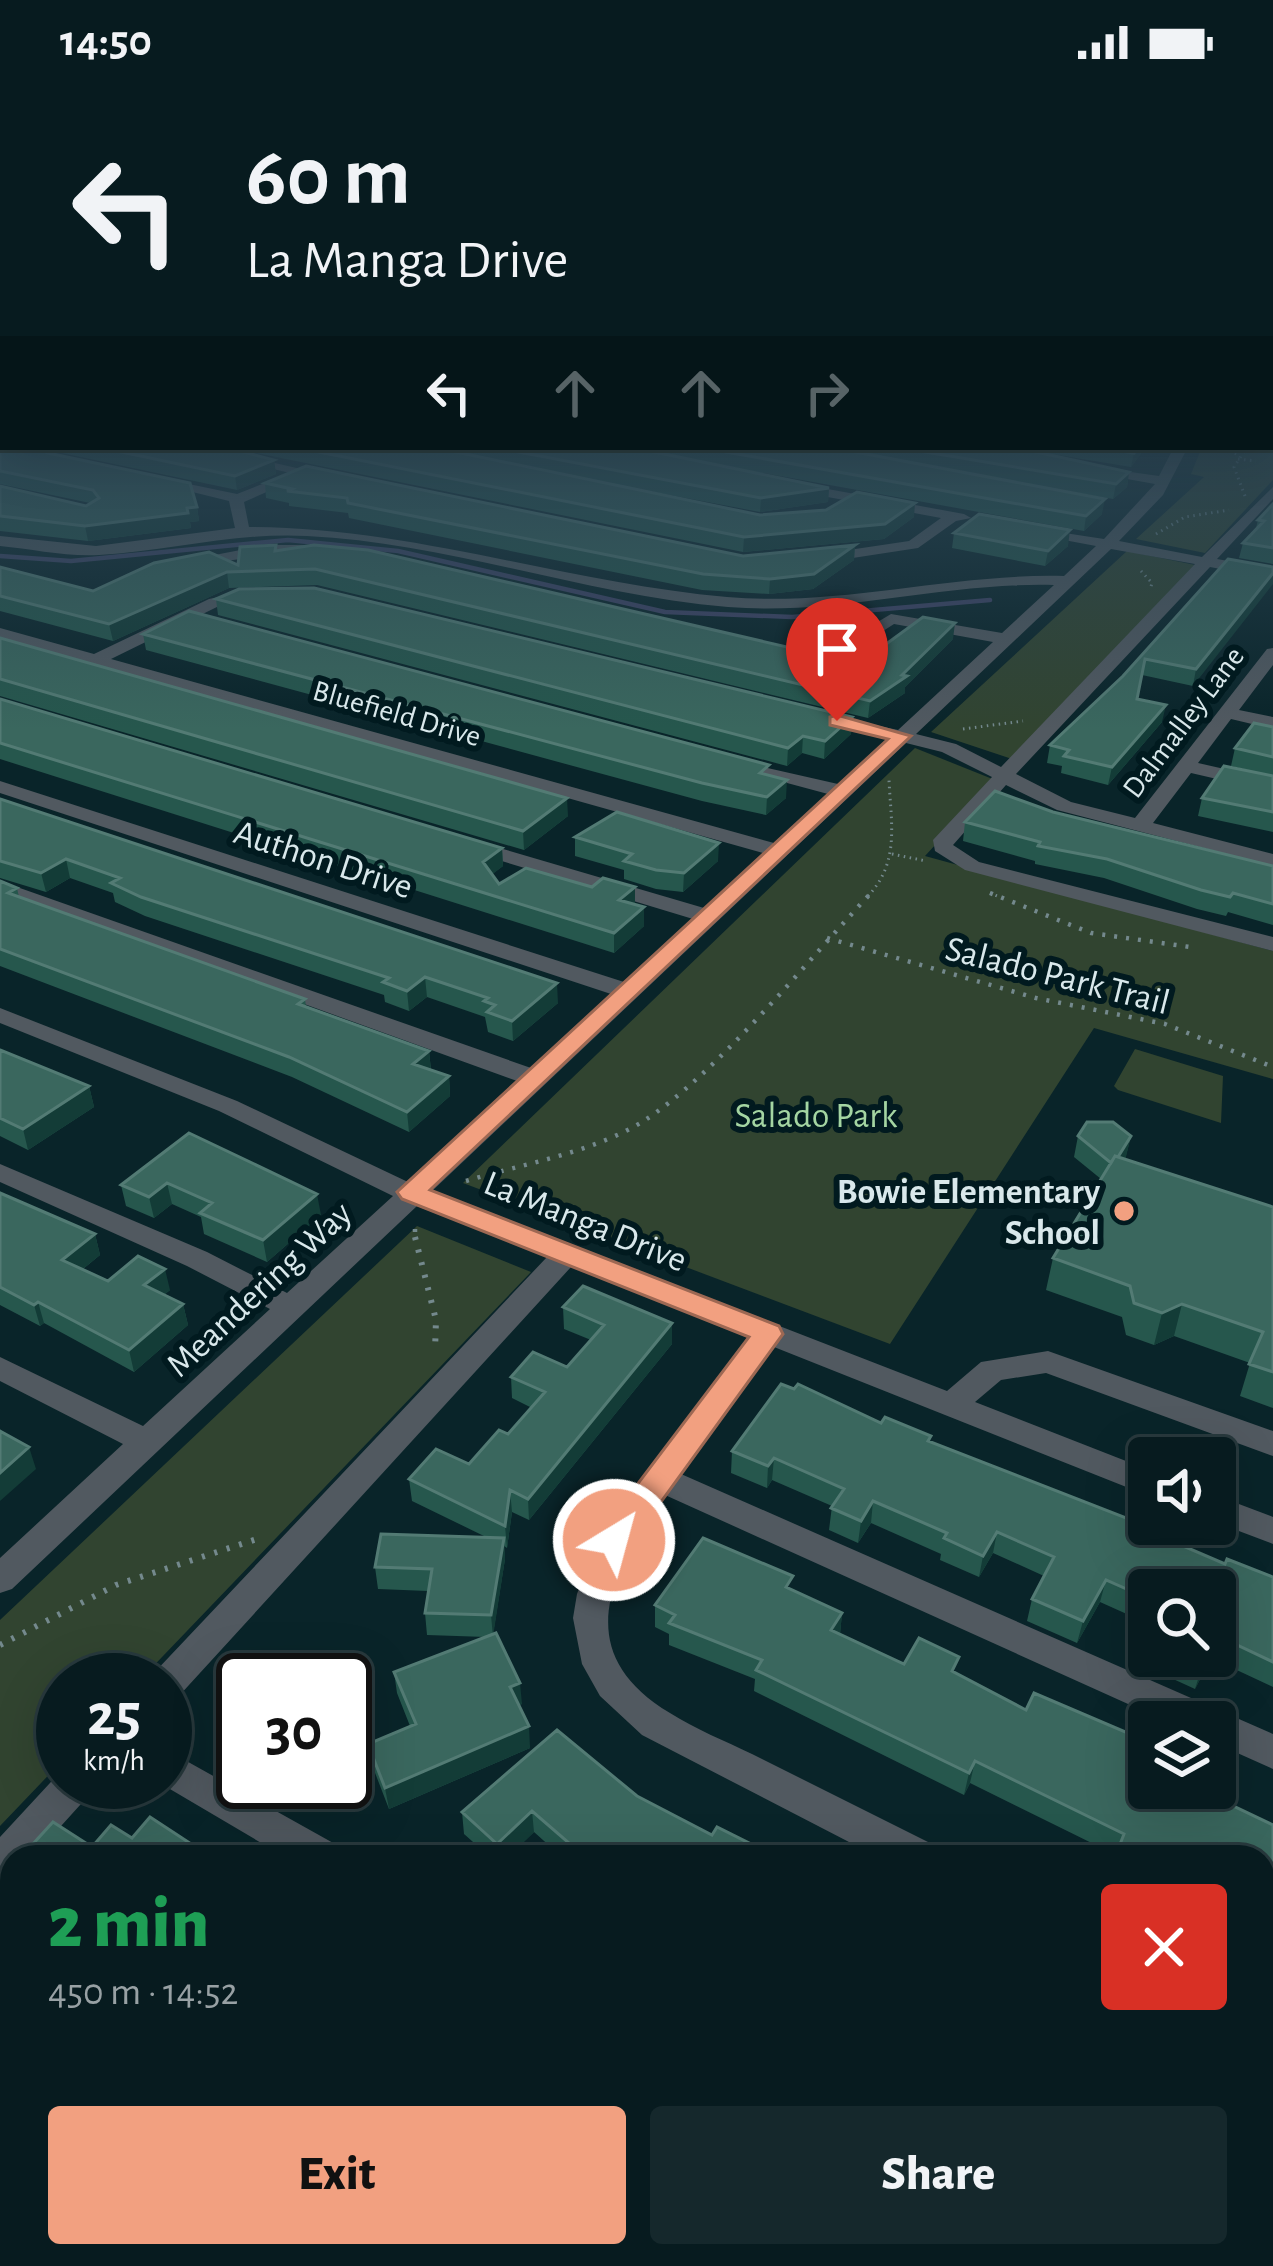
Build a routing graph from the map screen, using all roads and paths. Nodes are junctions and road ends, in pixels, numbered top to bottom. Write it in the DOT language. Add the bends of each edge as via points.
graph roads {
  1 [pos="242,526"];
  2 [pos="941,526"];
  3 [pos="1119,526"];
  4 [pos="1171,526"];
  5 [pos="1241,526"];
  6 [pos="1022,528"];
  7 [pos="243,531"];
  8 [pos="1154,536"];
  9 [pos="0,541"];
  10 [pos="1108,544"];
  11 [pos="806,559"];
  12 [pos="389,560"];
  13 [pos="1130,562"];
  14 [pos="1208,562"];
  15 [pos="161,568"];
  16 [pos="1273,574"];
  17 [pos="1067,581"];
  18 [pos="266,591"];
  19 [pos="1148,593"];
  20 [pos="186,616"];
  21 [pos="208,622"];
  22 [pos="0,633"];
  23 [pos="1006,638"];
  24 [pos="772,646"];
  25 [pos="95,660"];
  26 [pos="1270,662"];
  27 [pos="790,709"];
  28 [pos="1228,713"];
  29 [pos="1027,720"];
  30 [pos="1273,723"];
  31 [pos="947,731"];
  32 [pos="901,736"];
  33 [pos="704,754"];
  34 [pos="1186,766"];
  35 [pos="1008,776"];
  36 [pos="1273,786"];
  37 [pos="0,787"];
  38 [pos="842,791"];
  39 [pos="1140,826"];
  40 [pos="457,841"];
  41 [pos="778,851"];
  42 [pos="892,854"];
  43 [pos="1273,860"];
  44 [pos="932,863"];
  45 [pos="0,887"];
  46 [pos="979,887"];
  47 [pos="708,916"];
  48 [pos="827,938"];
  49 [pos="1273,944"];
  50 [pos="1201,948"];
  51 [pos="627,991"];
  52 [pos="0,1015"];
  53 [pos="1273,1067"];
  54 [pos="534,1078"];
  55 [pos="0,1172"];
  56 [pos="411,1192"];
  57 [pos="566,1254"];
  58 [pos="288,1306"];
  59 [pos="768,1334"];
  60 [pos="0,1368"];
  61 [pos="951,1406"];
  62 [pos="148,1442"];
  63 [pos="1273,1444"];
  64 [pos="1128,1475"];
  65 [pos="660,1479"];
  66 [pos="1236,1516"];
  67 [pos="1273,1531"];
  68 [pos="0,1579"];
  69 [pos="192,1657"];
  70 [pos="1160,1701"];
  71 [pos="1236,1735"];
  72 [pos="1273,1751"];
  73 [pos="192,1782"];
  74 [pos="51,1809"];
  75 [pos="18,1845"];
  76 [pos="300,1845"];
  77 [pos="894,1845"];
  1 -- 7 [label="street"];
  2 -- 11 [label="street" via="913,545"];
  3 -- 10 [label="street, Meandering Way"];
  4 -- 8 [label="path"];
  5 -- 14 [label="street"];
  6 -- 10 [label="street"];
  7 -- 9 [label="street" via="95,551"];
  7 -- 17 [label="street" via="374,533 654,593 735,602"];
  10 -- 14 [label="street"];
  10 -- 17 [label="street, Meandering Way"];
  12 -- 15 [label="street" via="266,550"];
  13 -- 19 [label="path" via="1152,584"];
  14 -- 16 [label="street"];
  14 -- 35 [label="street"];
  17 -- 23 [label="street, Meandering Way"];
  18 -- 20 [label="street"];
  20 -- 21 [label="street"];
  20 -- 25 [label="street"];
  22 -- 25 [label="street, Bluefield Drive"];
  23 -- 24 [label="street" via="891,619 832,656"];
  23 -- 32 [label="street, Meandering Way"];
  25 -- 41 [label="street, Bluefield Drive"];
  26 -- 28 [label="street, Dalmalley Lane"];
  27 -- 32 [label="street"];
  28 -- 30 [label="street"];
  28 -- 34 [label="street, Dalmalley Lane"];
  29 -- 31 [label="path"];
  32 -- 35 [label="street"];
  32 -- 38 [label="street, Meandering Way"];
  33 -- 38 [label="street"];
  34 -- 36 [label="street"];
  34 -- 39 [label="street, Dalmalley Lane"];
  35 -- 39 [label="street" via="1064,806"];
  35 -- 49 [label="street" via="943,840 944,852"];
  37 -- 51 [label="street, Authon Drive"];
  38 -- 41 [label="street, Meandering Way"];
  39 -- 43 [label="street"];
  40 -- 47 [label="street"];
  41 -- 47 [label="street, Meandering Way"];
  42 -- 44 [label="path"];
  45 -- 54 [label="street"];
  46 -- 50 [label="path, Salado Park Trail" via="1076,929"];
  47 -- 51 [label="street, Meandering Way"];
  48 -- 53 [label="path, Salado Park Trail" via="1036,998 1166,1024"];
  51 -- 54 [label="street, Meandering Way"];
  52 -- 56 [label="street, La Manga Drive" via="228,1106"];
  54 -- 56 [label="street, Meandering Way"];
  55 -- 58 [label="street"];
  56 -- 57 [label="street, La Manga Drive"];
  56 -- 58 [label="street, Meandering Way"];
  57 -- 59 [label="street, La Manga Drive"];
  57 -- 69 [label="street"];
  58 -- 62 [label="street, Meandering Way"];
  59 -- 61 [label="street, La Manga Drive"];
  59 -- 65 [label="street"];
  60 -- 62 [label="street"];
  61 -- 63 [label="street" via="992,1370 1048,1362"];
  61 -- 64 [label="street, La Manga Drive"];
  62 -- 68 [label="street, Meandering Way"];
  65 -- 70 [label="street"];
  65 -- 77 [label="street" via="595,1579 589,1625 601,1672 623,1702 655,1724"];
  66 -- 67 [label="street"];
  71 -- 72 [label="street"];
  73 -- 76 [label="street"];
  74 -- 75 [label="street"];
}
